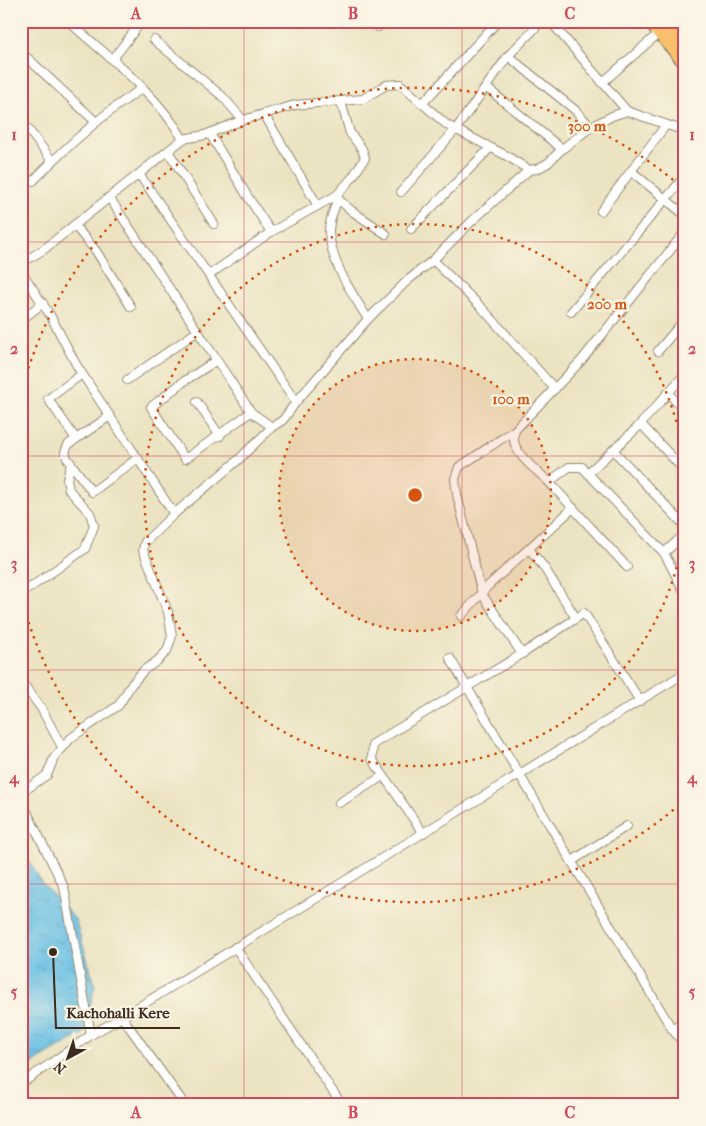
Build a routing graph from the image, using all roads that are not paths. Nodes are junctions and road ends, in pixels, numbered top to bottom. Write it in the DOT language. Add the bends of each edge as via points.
graph roads {
  1 [pos="68,21"];
  2 [pos="83,21"];
  3 [pos="142,21"];
  4 [pos="498,21"];
  5 [pos="542,21"];
  6 [pos="550,21"];
  7 [pos="649,21"];
  8 [pos="661,27"];
  9 [pos="77,29"];
  10 [pos="154,40"];
  11 [pos="685,48"];
  12 [pos="21,52"];
  13 [pos="508,56"];
  14 [pos="112,60"];
  15 [pos="685,63"];
  16 [pos="602,82"];
  17 [pos="143,88"];
  18 [pos="487,88"];
  19 [pos="341,102"];
  20 [pos="422,104"];
  21 [pos="627,111"];
  22 [pos="264,114"];
  23 [pos="21,120"];
  24 [pos="243,120"];
  25 [pos="96,122"];
  26 [pos="666,125"];
  27 [pos="591,127"];
  28 [pos="456,129"];
  29 [pos="685,131"];
  30 [pos="210,134"];
  31 [pos="183,139"];
  32 [pos="490,148"];
  33 [pos="562,149"];
  34 [pos="168,150"];
  35 [pos="51,162"];
  36 [pos="529,170"];
  37 [pos="631,171"];
  38 [pos="139,174"];
  39 [pos="685,176"];
  40 [pos="33,181"];
  41 [pos="401,192"];
  42 [pos="109,197"];
  43 [pos="337,197"];
  44 [pos="665,199"];
  45 [pos="318,206"];
  46 [pos="601,211"];
  47 [pos="685,216"];
  48 [pos="214,224"];
  49 [pos="74,225"];
  50 [pos="412,229"];
  51 [pos="271,232"];
  52 [pos="685,232"];
  53 [pos="386,234"];
  54 [pos="433,260"];
  55 [pos="21,263"];
  56 [pos="21,271"];
  57 [pos="209,274"];
  58 [pos="43,303"];
  59 [pos="131,307"];
  60 [pos="571,312"];
  61 [pos="368,319"];
  62 [pos="685,319"];
  63 [pos="21,320"];
  64 [pos="198,331"];
  65 [pos="658,351"];
  66 [pos="217,360"];
  67 [pos="82,374"];
  68 [pos="685,374"];
  69 [pos="127,380"];
  70 [pos="555,388"];
  71 [pos="668,393"];
  72 [pos="48,398"];
  73 [pos="197,402"];
  74 [pos="296,402"];
  75 [pos="40,404"];
  76 [pos="685,411"];
  77 [pos="251,412"];
  78 [pos="110,416"];
  79 [pos="641,424"];
  80 [pos="272,427"];
  81 [pos="515,430"];
  82 [pos="220,436"];
  83 [pos="76,440"];
  84 [pos="613,450"];
  85 [pos="138,458"];
  86 [pos="71,464"];
  87 [pos="685,471"];
  88 [pos="588,473"];
  89 [pos="549,482"];
  90 [pos="573,508"];
  91 [pos="174,514"];
  92 [pos="685,526"];
  93 [pos="685,534"];
  94 [pos="529,549"];
  95 [pos="664,553"];
  96 [pos="627,567"];
  97 [pos="685,592"];
  98 [pos="21,594"];
  99 [pos="482,594"];
  100 [pos="461,616"];
  101 [pos="576,618"];
  102 [pos="522,654"];
  103 [pos="450,658"];
  104 [pos="685,673"];
  105 [pos="21,681"];
  106 [pos="468,687"];
  107 [pos="640,700"];
  108 [pos="62,747"];
  109 [pos="519,774"];
  110 [pos="383,776"];
  111 [pos="21,793"];
  112 [pos="21,800"];
  113 [pos="339,803"];
  114 [pos="627,826"];
  115 [pos="423,833"];
  116 [pos="572,862"];
  117 [pos="235,947"];
  118 [pos="122,1017"];
  119 [pos="685,1020"];
  120 [pos="672,1029"];
  121 [pos="91,1034"];
  122 [pos="685,1045"];
  123 [pos="21,1084"];
  124 [pos="185,1105"];
  125 [pos="342,1105"];
  1 -- 9 [label="street"];
  2 -- 9 [label="street"];
  3 -- 14 [label="street"];
  4 -- 20 [label="street"];
  5 -- 13 [label="street"];
  6 -- 16 [label="street"];
  7 -- 8 [label="main road"];
  8 -- 11 [label="main road"];
  8 -- 15 [label="main road"];
  8 -- 16 [label="street"];
  9 -- 14 [label="street"];
  10 -- 24 [label="street" via="222,96"];
  12 -- 25 [label="street"];
  13 -- 18 [label="street"];
  13 -- 27 [label="street" via="575,110"];
  14 -- 17 [label="street"];
  16 -- 21 [label="street"];
  17 -- 25 [label="street"];
  17 -- 31 [label="street" via="172,119"];
  18 -- 28 [label="street"];
  18 -- 33 [label="street"];
  19 -- 20 [label="street" via="363,99 386,85 400,84"];
  19 -- 22 [label="street" via="295,105"];
  19 -- 43 [label="street" via="350,133 365,158"];
  20 -- 28 [label="street"];
  21 -- 26 [label="street"];
  21 -- 27 [label="street"];
  22 -- 24 [label="street"];
  22 -- 45 [label="street"];
  23 -- 35 [label="street"];
  24 -- 30 [label="street"];
  25 -- 35 [label="street"];
  26 -- 29 [label="street"];
  26 -- 37 [label="street"];
  27 -- 33 [label="street"];
  28 -- 32 [label="street"];
  28 -- 41 [label="street"];
  30 -- 31 [label="street"];
  30 -- 51 [label="street"];
  31 -- 34 [label="street"];
  32 -- 36 [label="street"];
  32 -- 50 [label="street"];
  33 -- 36 [label="street" via="548,163"];
  34 -- 38 [label="street"];
  34 -- 48 [label="street"];
  35 -- 40 [label="street"];
  36 -- 54 [label="street"];
  37 -- 44 [label="street"];
  37 -- 46 [label="street"];
  38 -- 42 [label="street"];
  38 -- 57 [label="street"];
  39 -- 44 [label="street"];
  42 -- 49 [label="street"];
  42 -- 64 [label="street"];
  43 -- 45 [label="street"];
  43 -- 53 [label="street" via="352,212"];
  43 -- 61 [label="street" via="328,232 332,250 340,271"];
  44 -- 47 [label="street"];
  44 -- 60 [label="street"];
  45 -- 51 [label="street"];
  49 -- 55 [label="street"];
  49 -- 59 [label="street" via="96,251"];
  51 -- 57 [label="street"];
  52 -- 70 [label="street" via="581,361"];
  54 -- 61 [label="street"];
  54 -- 70 [label="street"];
  56 -- 58 [label="street"];
  57 -- 74 [label="street"];
  58 -- 63 [label="street"];
  58 -- 67 [label="street"];
  61 -- 74 [label="street"];
  62 -- 65 [label="street"];
  64 -- 66 [label="street"];
  64 -- 69 [label="street"];
  66 -- 77 [label="street"];
  66 -- 82 [label="street" via="151,407 185,458"];
  67 -- 72 [label="street"];
  67 -- 78 [label="street"];
  68 -- 71 [label="street"];
  70 -- 81 [label="street"];
  71 -- 76 [label="street"];
  71 -- 79 [label="street"];
  72 -- 75 [label="street"];
  72 -- 83 [label="street"];
  73 -- 82 [label="street"];
  74 -- 80 [label="street" via="283,420"];
  77 -- 80 [label="street"];
  77 -- 82 [label="street"];
  78 -- 83 [label="street"];
  78 -- 85 [label="street"];
  79 -- 84 [label="street"];
  79 -- 87 [label="street"];
  80 -- 91 [label="street"];
  81 -- 89 [label="street" via="512,437 514,445"];
  81 -- 99 [label="street" via="458,467 455,478"];
  83 -- 86 [label="street" via="68,445 65,452"];
  84 -- 88 [label="street"];
  84 -- 92 [label="street"];
  85 -- 86 [label="street" via="92,492"];
  85 -- 91 [label="street"];
  86 -- 98 [label="street" via="67,479 69,490 90,513 94,526 85,549"];
  88 -- 89 [label="street" via="582,467 569,467"];
  88 -- 95 [label="street"];
  89 -- 90 [label="street"];
  90 -- 94 [label="street"];
  90 -- 96 [label="street"];
  91 -- 108 [label="street" via="145,542 143,550 168,612 172,636 167,651 144,670 118,705"];
  93 -- 95 [label="street"];
  94 -- 99 [label="street"];
  94 -- 101 [label="street"];
  95 -- 97 [label="street"];
  99 -- 100 [label="street"];
  99 -- 102 [label="street"];
  101 -- 102 [label="street"];
  101 -- 107 [label="street" via="584,613"];
  102 -- 106 [label="street"];
  103 -- 106 [label="street"];
  104 -- 107 [label="street"];
  105 -- 108 [label="street" via="41,708"];
  106 -- 109 [label="street"];
  106 -- 110 [label="street" via="373,744 372,759"];
  107 -- 109 [label="street"];
  108 -- 111 [label="street" via="47,774"];
  109 -- 115 [label="street"];
  109 -- 116 [label="street"];
  110 -- 113 [label="street"];
  110 -- 115 [label="street"];
  112 -- 121 [label="street" via="64,887"];
  114 -- 116 [label="street"];
  115 -- 117 [label="street"];
  116 -- 120 [label="street"];
  117 -- 118 [label="street"];
  117 -- 125 [label="street"];
  118 -- 121 [label="street"];
  118 -- 124 [label="street"];
  119 -- 120 [label="street"];
  120 -- 122 [label="street"];
  121 -- 123 [label="street"];
}
